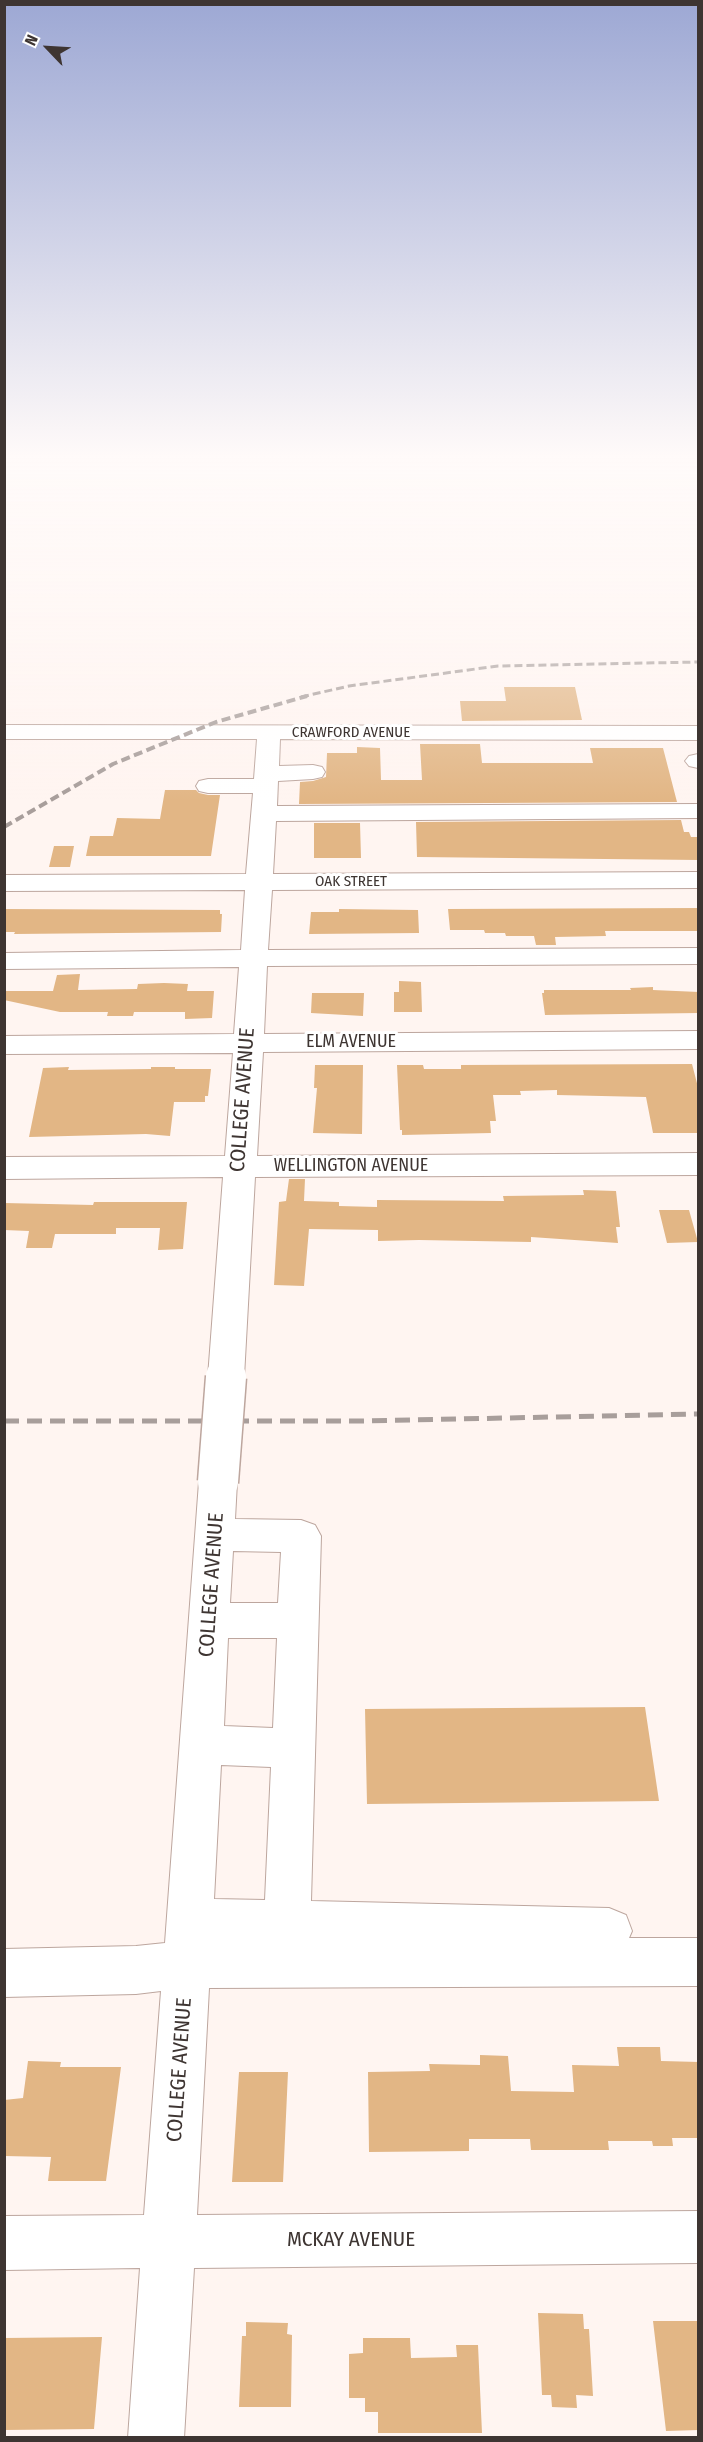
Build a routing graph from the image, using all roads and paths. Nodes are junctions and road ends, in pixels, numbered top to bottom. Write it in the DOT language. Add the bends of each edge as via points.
graph roads {
  1 [pos="4,732"];
  2 [pos="268,733"];
  3 [pos="699,733"];
  4 [pos="313,772"];
  5 [pos="265,780"];
  6 [pos="208,786"];
  7 [pos="699,811"];
  8 [pos="262,814"];
  9 [pos="699,880"];
  10 [pos="258,882"];
  11 [pos="4,883"];
  12 [pos="699,956"];
  13 [pos="253,958"];
  14 [pos="4,961"];
  15 [pos="699,1040"];
  16 [pos="247,1043"];
  17 [pos="4,1045"];
  18 [pos="699,1164"];
  19 [pos="239,1166"];
  20 [pos="4,1168"];
  21 [pos="215,1535"];
  22 [pos="209,1620"];
  23 [pos="298,1621"];
  24 [pos="201,1745"];
  25 [pos="294,1748"];
  26 [pos="287,1924"];
  27 [pos="609,1931"];
  28 [pos="188,1943"];
  29 [pos="699,1962"];
  30 [pos="4,1973"];
  31 [pos="699,2237"];
  32 [pos="169,2241"];
  33 [pos="4,2243"];
  34 [pos="156,2438"];
  1 -- 2 [label="street, CRAWFORD AVENUE"];
  2 -- 3 [label="street, CRAWFORD AVENUE" via="318,739 492,741"];
  2 -- 5 [label="street, COLLEGE AVENUE"];
  4 -- 5 [label="street"];
  5 -- 6 [label="street"];
  5 -- 8 [label="street, COLLEGE AVENUE"];
  7 -- 8 [label="street"];
  8 -- 10 [label="street, COLLEGE AVENUE"];
  9 -- 10 [label="street, OAK STREET"];
  10 -- 11 [label="street, OAK STREET"];
  10 -- 13 [label="street, COLLEGE AVENUE"];
  12 -- 13 [label="street"];
  13 -- 14 [label="street"];
  13 -- 16 [label="street, COLLEGE AVENUE"];
  15 -- 16 [label="street, ELM AVENUE"];
  16 -- 17 [label="street, ELM AVENUE"];
  16 -- 19 [label="street, COLLEGE AVENUE"];
  18 -- 19 [label="street, WELLINGTON AVENUE"];
  19 -- 20 [label="street, WELLINGTON AVENUE"];
  19 -- 21 [label="street, COLLEGE AVENUE, bridge"];
  21 -- 22 [label="street, COLLEGE AVENUE"];
  21 -- 23 [label="street" via="301,1536"];
  22 -- 23 [label="street"];
  22 -- 24 [label="street, COLLEGE AVENUE"];
  23 -- 25 [label="street"];
  24 -- 25 [label="street"];
  24 -- 28 [label="street, COLLEGE AVENUE"];
  25 -- 26 [label="street"];
  26 -- 27 [label="street"];
  26 -- 28 [label="street"];
  28 -- 29 [label="street"];
  28 -- 30 [label="street" via="136,1970"];
  28 -- 32 [label="street, COLLEGE AVENUE"];
  31 -- 32 [label="street, MCKAY AVENUE"];
  32 -- 33 [label="street, MCKAY AVENUE"];
  32 -- 34 [label="street, COLLEGE AVENUE"];
}
